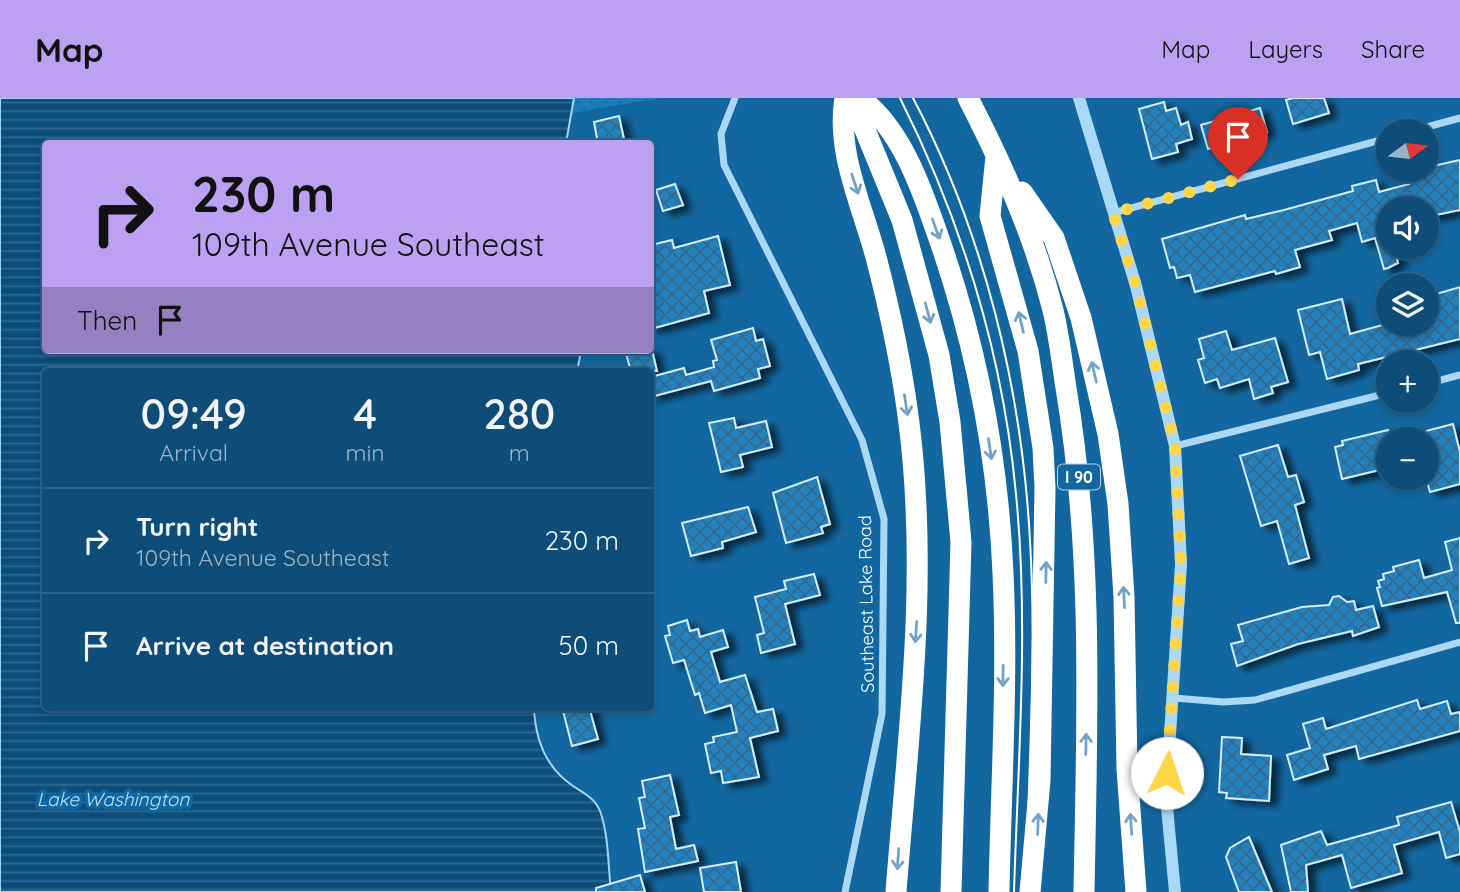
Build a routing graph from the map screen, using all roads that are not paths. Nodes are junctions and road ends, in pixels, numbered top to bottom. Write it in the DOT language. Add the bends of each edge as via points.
graph roads {
  1 [pos="735,98"];
  2 [pos="968,98"];
  3 [pos="1079,98"];
  4 [pos="854,104"];
  5 [pos="1460,118"];
  6 [pos="1439,124"];
  7 [pos="1376,141"];
  8 [pos="996,154"];
  9 [pos="1113,213"];
  10 [pos="1460,375"];
  11 [pos="1439,381"];
  12 [pos="1376,396"];
  13 [pos="1175,446"];
  14 [pos="1460,642"];
  15 [pos="1174,698"];
  16 [pos="958,725"];
  17 [pos="845,892"];
  18 [pos="896,892"];
  19 [pos="951,892"];
  20 [pos="966,892"];
  21 [pos="999,892"];
  22 [pos="1030,892"];
  23 [pos="1084,892"];
  24 [pos="1136,892"];
  25 [pos="1175,892"];
  1 -- 17 [label="street, Southeast Lake Road" via="721,135 724,165 862,440 884,519 882,714"];
  2 -- 8 [label="highway, I 90"];
  3 -- 9 [label="street"];
  4 -- 16 [label="highway, one-way" via="902,220 939,355 961,542"];
  4 -- 18 [label="highway, one-way" via="845,151 900,366 918,525 916,629"];
  4 -- 21 [label="highway, one-way" via="902,149 956,291 980,390 996,484 1003,574"];
  5 -- 6 [label="street"];
  7 -- 9 [label="street"];
  22 -- 8 [label="highway, one-way" via="1040,780 1045,488 1027,351 990,216"];
  23 -- 8 [label="highway, I 90, one-way" via="1087,632 1085,539 1076,448 1053,312 1033,244"];
  24 -- 8 [label="highway, one-way" via="1124,596 1108,434 1081,318 1054,238"];
  9 -- 13 [label="street"];
  10 -- 11 [label="street"];
  12 -- 13 [label="street"];
  13 -- 15 [label="street" via="1181,564"];
  14 -- 15 [label="street" via="1255,700"];
  15 -- 25 [label="street" via="1166,797"];
  16 -- 19 [label="highway"];
  16 -- 20 [label="highway"];
}
